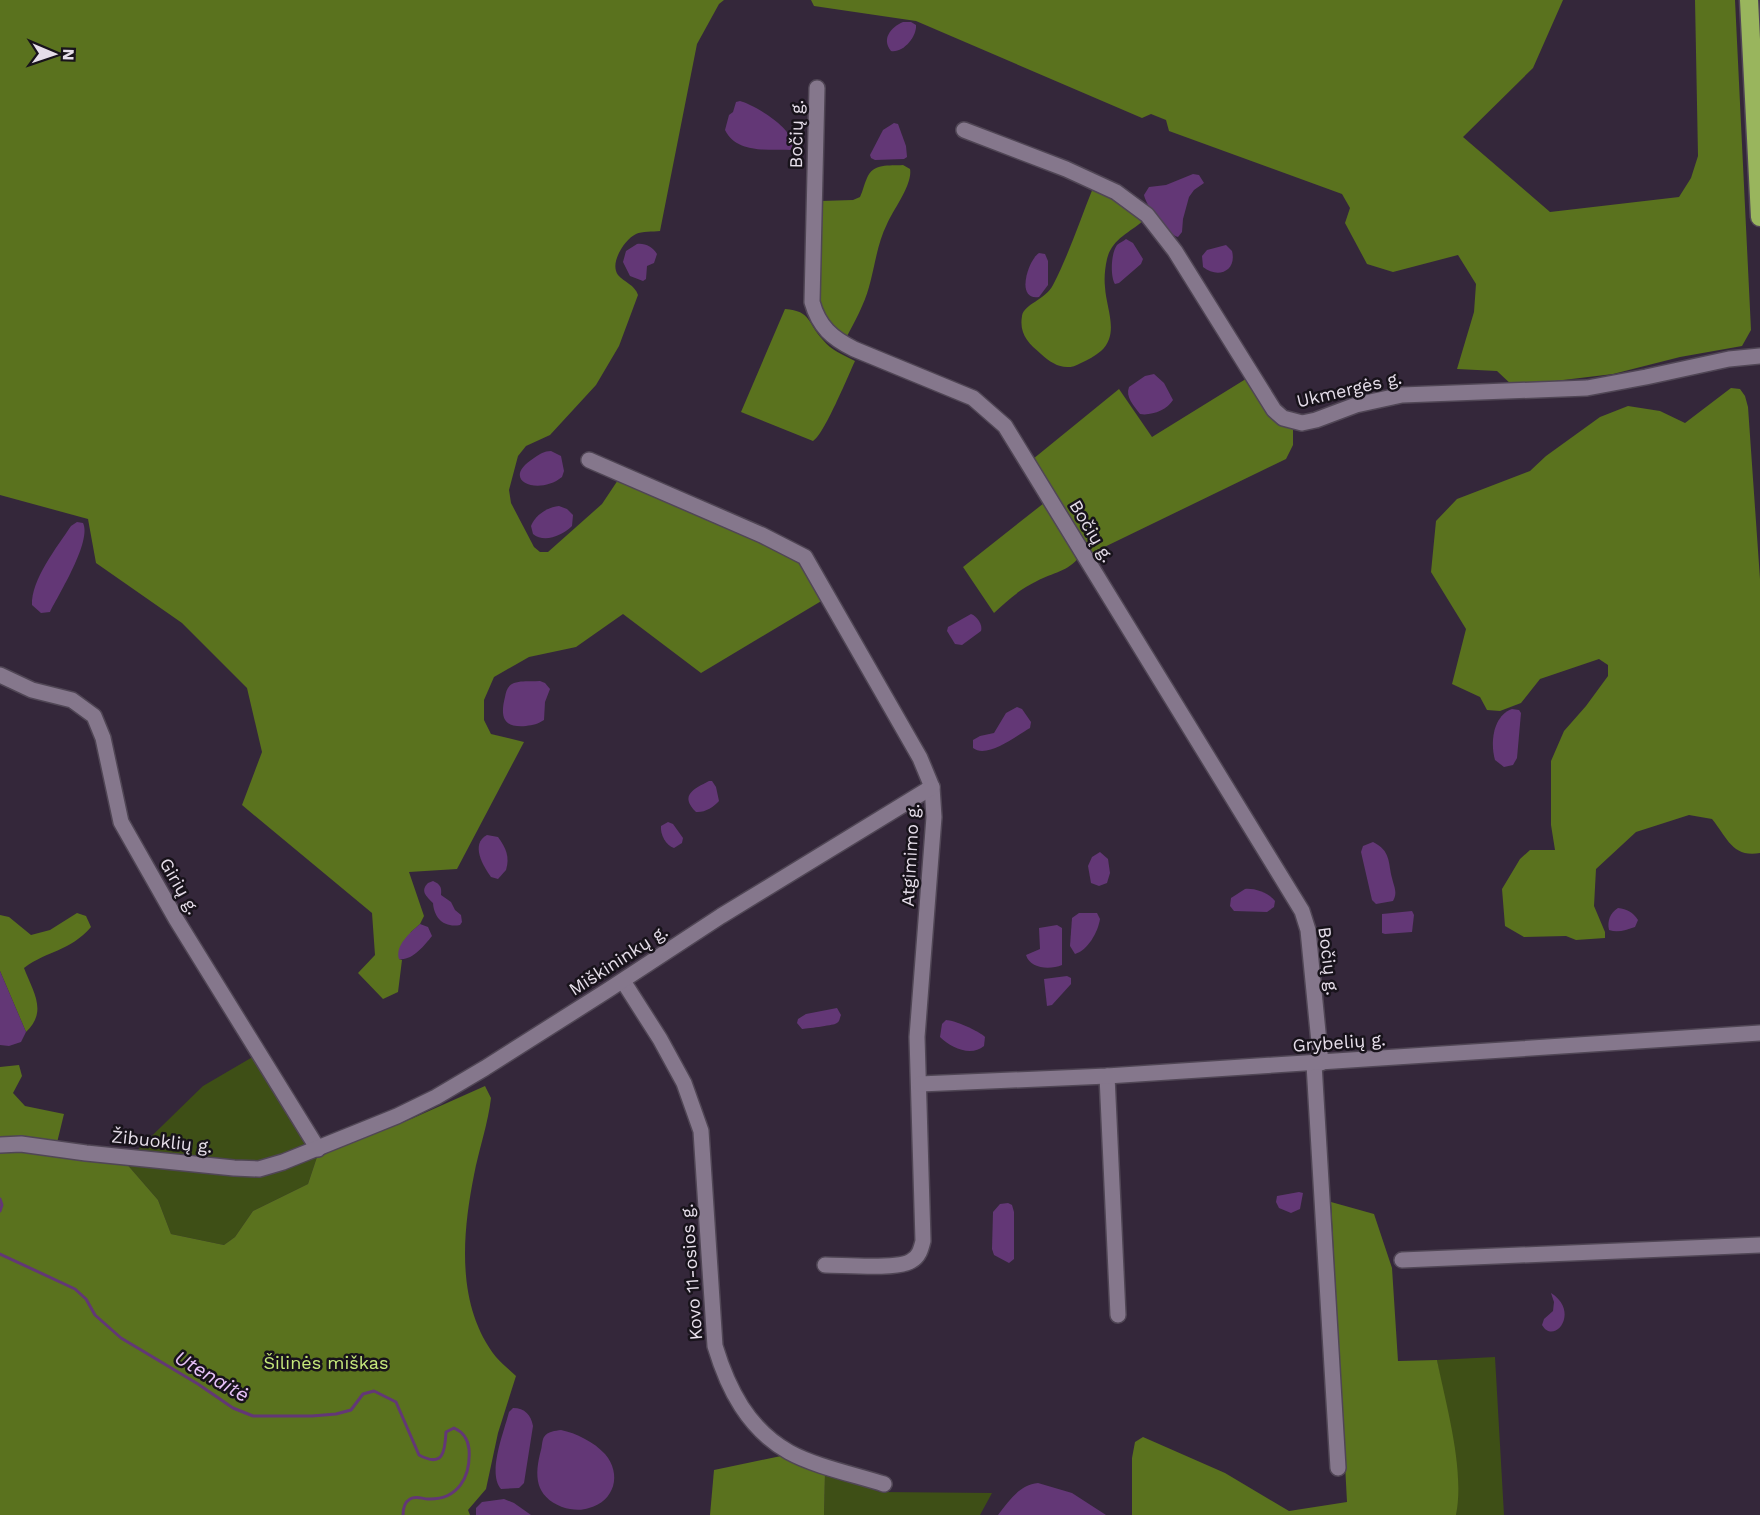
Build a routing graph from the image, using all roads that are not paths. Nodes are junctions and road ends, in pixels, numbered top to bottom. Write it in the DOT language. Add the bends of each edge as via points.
graph roads {
  1 [pos="1749,0"];
  2 [pos="817,88"];
  3 [pos="964,130"];
  4 [pos="1760,217"];
  5 [pos="1760,356"];
  6 [pos="589,460"];
  7 [pos="0,675"];
  8 [pos="932,787"];
  9 [pos="623,981"];
  10 [pos="1760,1033"];
  11 [pos="1317,1063"];
  12 [pos="1107,1076"];
  13 [pos="920,1084"];
  14 [pos="0,1145"];
  15 [pos="318,1149"];
  16 [pos="1760,1245"];
  17 [pos="1402,1260"];
  18 [pos="825,1265"];
  19 [pos="1118,1316"];
  20 [pos="1338,1468"];
  21 [pos="885,1484"];
  1 -- 4 [label="highway"];
  2 -- 11 [label="street, Bočių g." via="812,302 821,325 854,349 973,398 1005,426 1302,911 1308,930"];
  3 -- 5 [label="street, Ukmergės g." via="1116,192 1146,215 1175,251 1274,410 1291,422 1316,420 1356,405 1402,395 1587,388"];
  6 -- 8 [label="street, Atgimimo g." via="805,557 921,758"];
  7 -- 15 [label="street, Girių g." via="32,690 72,700 94,716 103,738 121,822 176,920"];
  8 -- 9 [label="street, Miškininkų g."];
  8 -- 13 [label="street, Atgimimo g." via="934,817 917,1037"];
  9 -- 15 [label="street, Miškininkų g." via="436,1097"];
  9 -- 21 [label="street, Kovo 11-osios g." via="684,1083 701,1131 716,1346 722,1370 737,1399 752,1424 789,1452"];
  10 -- 11 [label="street, Grybelių g."];
  11 -- 12 [label="street, Grybelių g."];
  11 -- 20 [label="street, Bočių g."];
  12 -- 13 [label="street, Grybelių g."];
  12 -- 19 [label="street"];
  13 -- 18 [label="street, Atgimimo g." via="921,1252 900,1265"];
  14 -- 15 [label="street, Žibuoklių g." via="21,1144 234,1168 259,1168"];
  16 -- 17 [label="street"];
}
